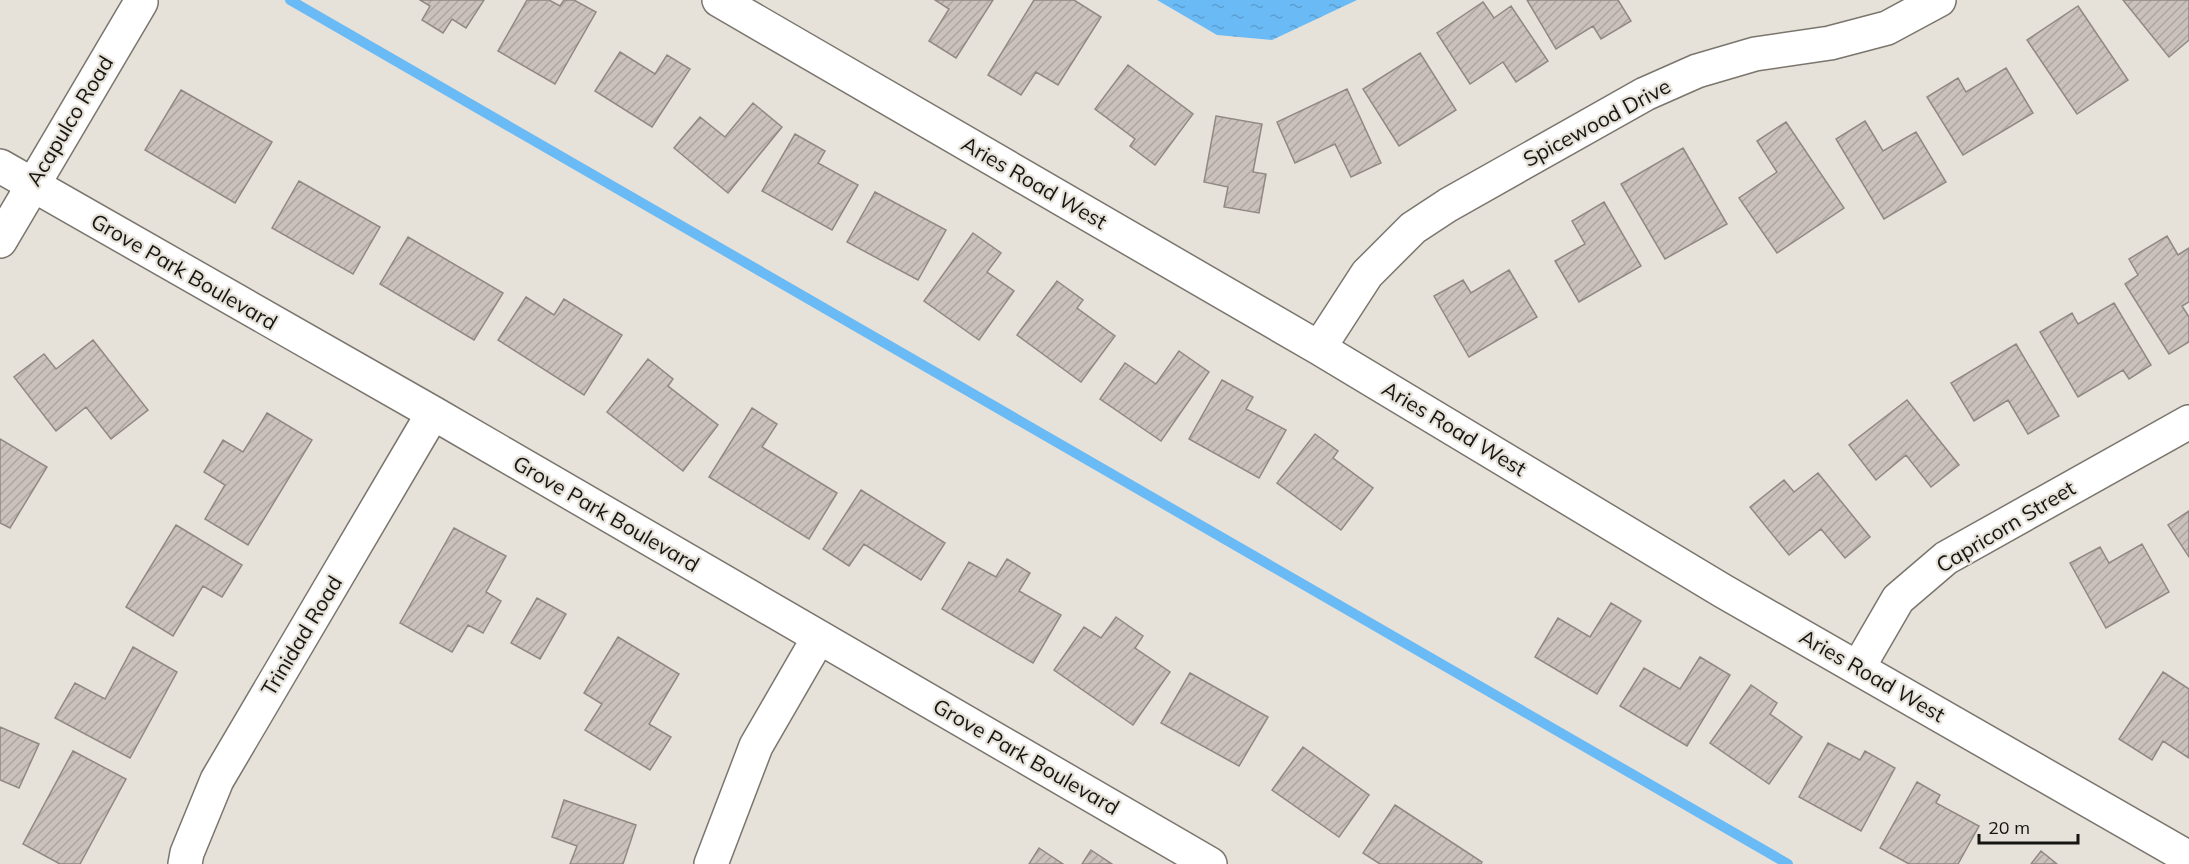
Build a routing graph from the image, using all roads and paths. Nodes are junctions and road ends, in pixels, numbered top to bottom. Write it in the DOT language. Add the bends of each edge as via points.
graph roads {
  1 [pos="719,0"];
  2 [pos="1939,0"];
  3 [pos="141,2"];
  4 [pos="0,166"];
  5 [pos="32,185"];
  6 [pos="0,241"];
  7 [pos="1319,348"];
  8 [pos="433,413"];
  9 [pos="2189,422"];
  10 [pos="819,637"];
  11 [pos="1858,668"];
  12 [pos="2189,858"];
  13 [pos="185,864"];
  14 [pos="711,864"];
  15 [pos="1210,864"];
  1 -- 7 [label="street, Aries Road West"];
  2 -- 7 [label="street, Spicewood Drive" via="1887,28 1830,43 1755,54 1697,70 1645,93 1413,228 1366,274"];
  3 -- 5 [label="street, Acapulco Road"];
  4 -- 5 [label="street, Grove Park Boulevard"];
  5 -- 6 [label="street, Acapulco Road"];
  5 -- 8 [label="street, Grove Park Boulevard"];
  7 -- 11 [label="street, Aries Road West"];
  8 -- 10 [label="street, Grove Park Boulevard"];
  8 -- 13 [label="street, Trinidad Road" via="217,780"];
  9 -- 11 [label="street, Capricorn Street" via="1946,558 1898,599"];
  10 -- 14 [label="street" via="756,746"];
  10 -- 15 [label="street, Grove Park Boulevard"];
  11 -- 12 [label="street, Aries Road West"];
}
